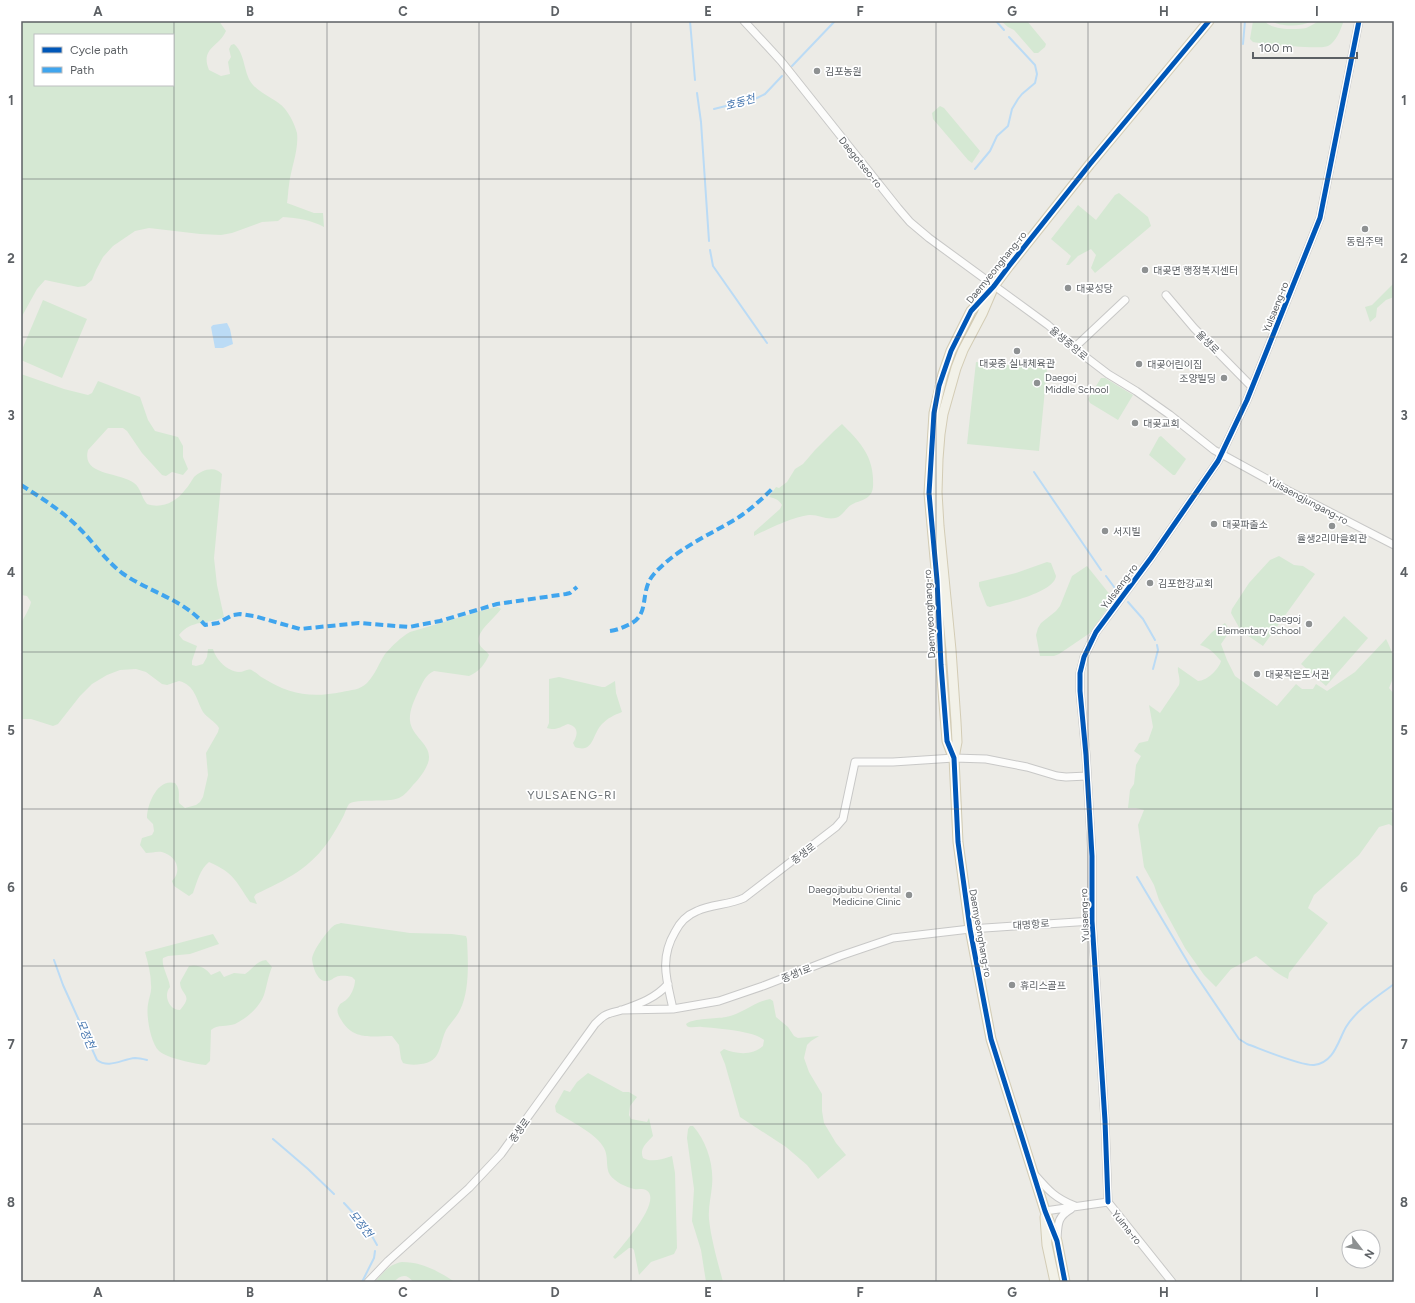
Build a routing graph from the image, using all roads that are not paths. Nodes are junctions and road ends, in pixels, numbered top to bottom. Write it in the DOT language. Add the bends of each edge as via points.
graph roads {
  1 [pos="744,21"];
  2 [pos="1209,21"];
  3 [pos="1359,21"];
  4 [pos="994,286"];
  5 [pos="1166,295"];
  6 [pos="1125,300"];
  7 [pos="1074,348"];
  8 [pos="1252,387"];
  9 [pos="1222,454"];
  10 [pos="1394,544"];
  11 [pos="954,758"];
  12 [pos="1087,776"];
  13 [pos="1092,921"];
  14 [pos="970,929"];
  15 [pos="668,984"];
  16 [pos="673,1009"];
  17 [pos="621,1010"];
  18 [pos="1034,1174"];
  19 [pos="1108,1202"];
  20 [pos="1077,1207"];
  21 [pos="1045,1211"];
  22 [pos="1057,1241"];
  23 [pos="368,1282"];
  24 [pos="1055,1282"];
  25 [pos="1065,1282"];
  26 [pos="1172,1282"];
  1 -- 4 [label="street, Daegotseo-ro" via="781,61 910,222"];
  2 -- 4 [label="main road, Daemyeonghang-ro" via="1090,164"];
  3 -- 8 [label="street, Yulsaeng-ro" via="1320,218"];
  4 -- 7 [label="street, 율생중앙로" via="1048,325"];
  4 -- 11 [label="main road, Daemyeonghang-ro" via="971,311 951,351 939,386 934,413 929,493 947,741"];
  5 -- 8 [label="street, 율생로" via="1194,328"];
  6 -- 7 [label="street"];
  7 -- 9 [label="street, 율생중앙로"];
  8 -- 9 [label="street, Yulsaeng-ro"];
  9 -- 10 [label="street, Yulsaengjungang-ro"];
  9 -- 12 [label="street, Yulsaeng-ro" via="1151,558 1096,632 1084,657 1080,673 1080,691"];
  11 -- 12 [label="street" via="999,761 1066,777"];
  11 -- 14 [label="main road, Daemyeonghang-ro" via="958,842"];
  11 -- 15 [label="street, 종생로" via="855,762 843,819 836,827 744,898 698,910 688,915 679,925 666,953"];
  12 -- 13 [label="street, Yulsaeng-ro" via="1092,856"];
  13 -- 14 [label="street, 대명항로"];
  13 -- 19 [label="street, Yulsaeng-ro"];
  14 -- 16 [label="street, 종생1로" via="893,938 719,1001"];
  14 -- 18 [label="main road, Daemyeonghang-ro" via="991,1039"];
  15 -- 16 [label="street, 종생로"];
  15 -- 17 [label="street, 종생로" via="652,998"];
  16 -- 17 [label="street, 종생1로"];
  17 -- 23 [label="street, 종생로" via="604,1016 595,1024 501,1154 485,1172"];
  18 -- 20 [label="street" via="1058,1199"];
  18 -- 21 [label="main road, Daemyeonghang-ro"];
  19 -- 20 [label="street, Yulma-ro"];
  19 -- 26 [label="street, Yulma-ro"];
  20 -- 21 [label="street, Yulma-ro"];
  20 -- 22 [label="street" via="1061,1216"];
  21 -- 22 [label="main road, Daemyeonghang-ro"];
  21 -- 24 [label="main road, Daemyeonghang-ro" via="1047,1245"];
  22 -- 25 [label="main road, Daemyeonghang-ro"];
}
